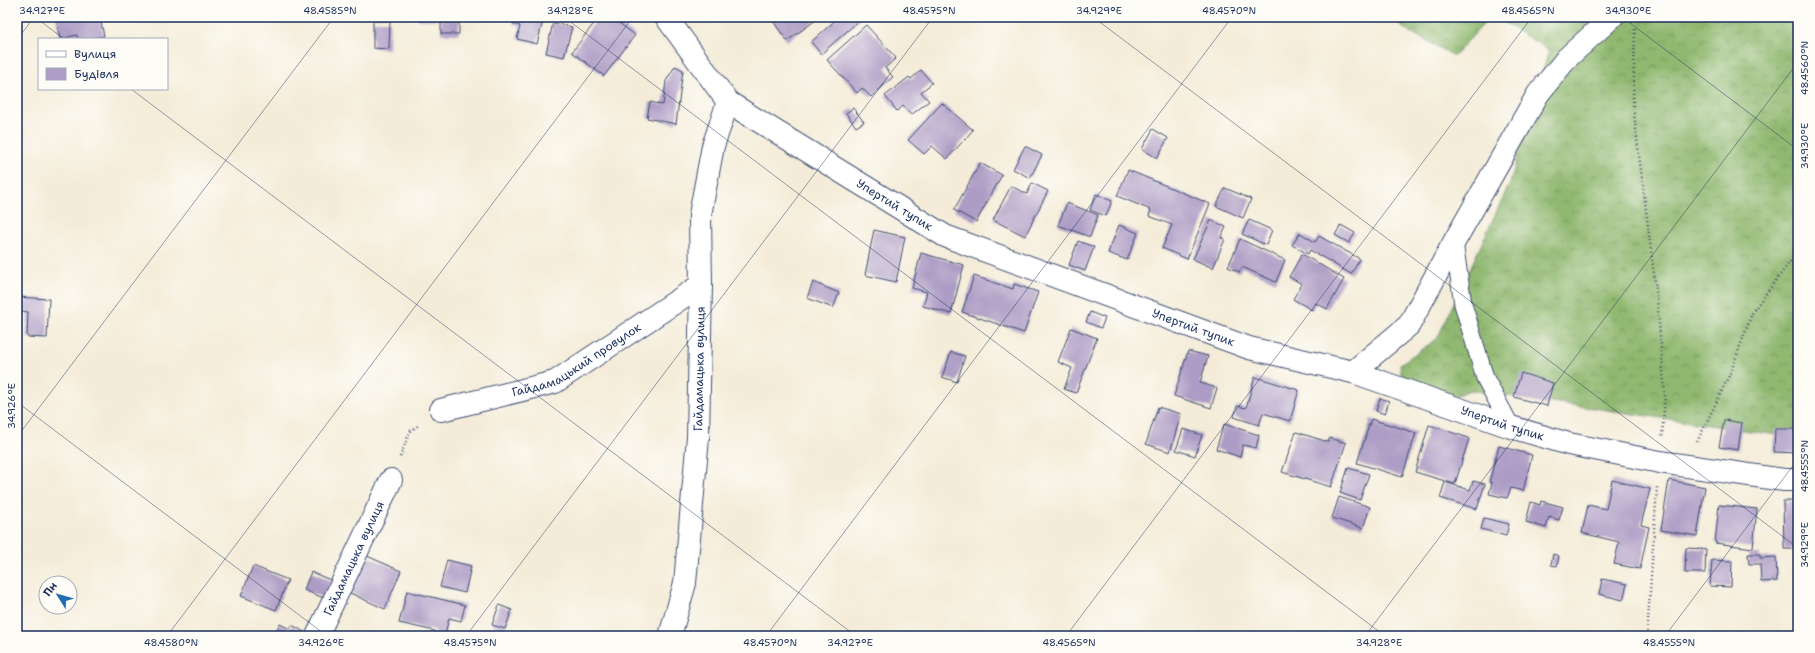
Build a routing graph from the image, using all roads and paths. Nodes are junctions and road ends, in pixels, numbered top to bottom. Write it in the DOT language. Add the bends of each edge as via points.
graph roads {
  1 [pos="666,17"];
  2 [pos="1612,17"];
  3 [pos="1635,24"];
  4 [pos="728,102"];
  5 [pos="1454,242"];
  6 [pos="1798,251"];
  7 [pos="701,285"];
  8 [pos="1353,372"];
  9 [pos="441,410"];
  10 [pos="1511,427"];
  11 [pos="1660,462"];
  12 [pos="1686,465"];
  13 [pos="390,480"];
  14 [pos="1798,480"];
  15 [pos="317,636"];
  16 [pos="670,636"];
  17 [pos="1647,636"];
  1 -- 4 [label="street, Упертий тупик"];
  2 -- 5 [label="street" via="1567,58 1538,94"];
  3 -- 11 [label="path" via="1633,106 1657,298 1665,395"];
  4 -- 7 [label="street, Гайдамацька вулиця" via="713,146 700,214"];
  4 -- 8 [label="street, Упертий тупик" via="945,236 1249,348"];
  5 -- 8 [label="street" via="1409,325"];
  5 -- 10 [label="lane" via="1463,304 1485,378"];
  6 -- 12 [label="path" via="1753,311 1729,376"];
  7 -- 9 [label="street, Гайдамацький провулок" via="555,382"];
  7 -- 16 [label="street, Гайдамацька вулиця" via="696,460 685,583"];
  8 -- 10 [label="street, Упертий тупик"];
  9 -- 13 [label="path" via="410,431"];
  10 -- 11 [label="street, Упертий тупик" via="1569,444"];
  11 -- 12 [label="street, Упертий тупик"];
  11 -- 17 [label="path"];
  12 -- 14 [label="street, Упертий тупик"];
  13 -- 15 [label="street, Гайдамацька вулиця"];
}
